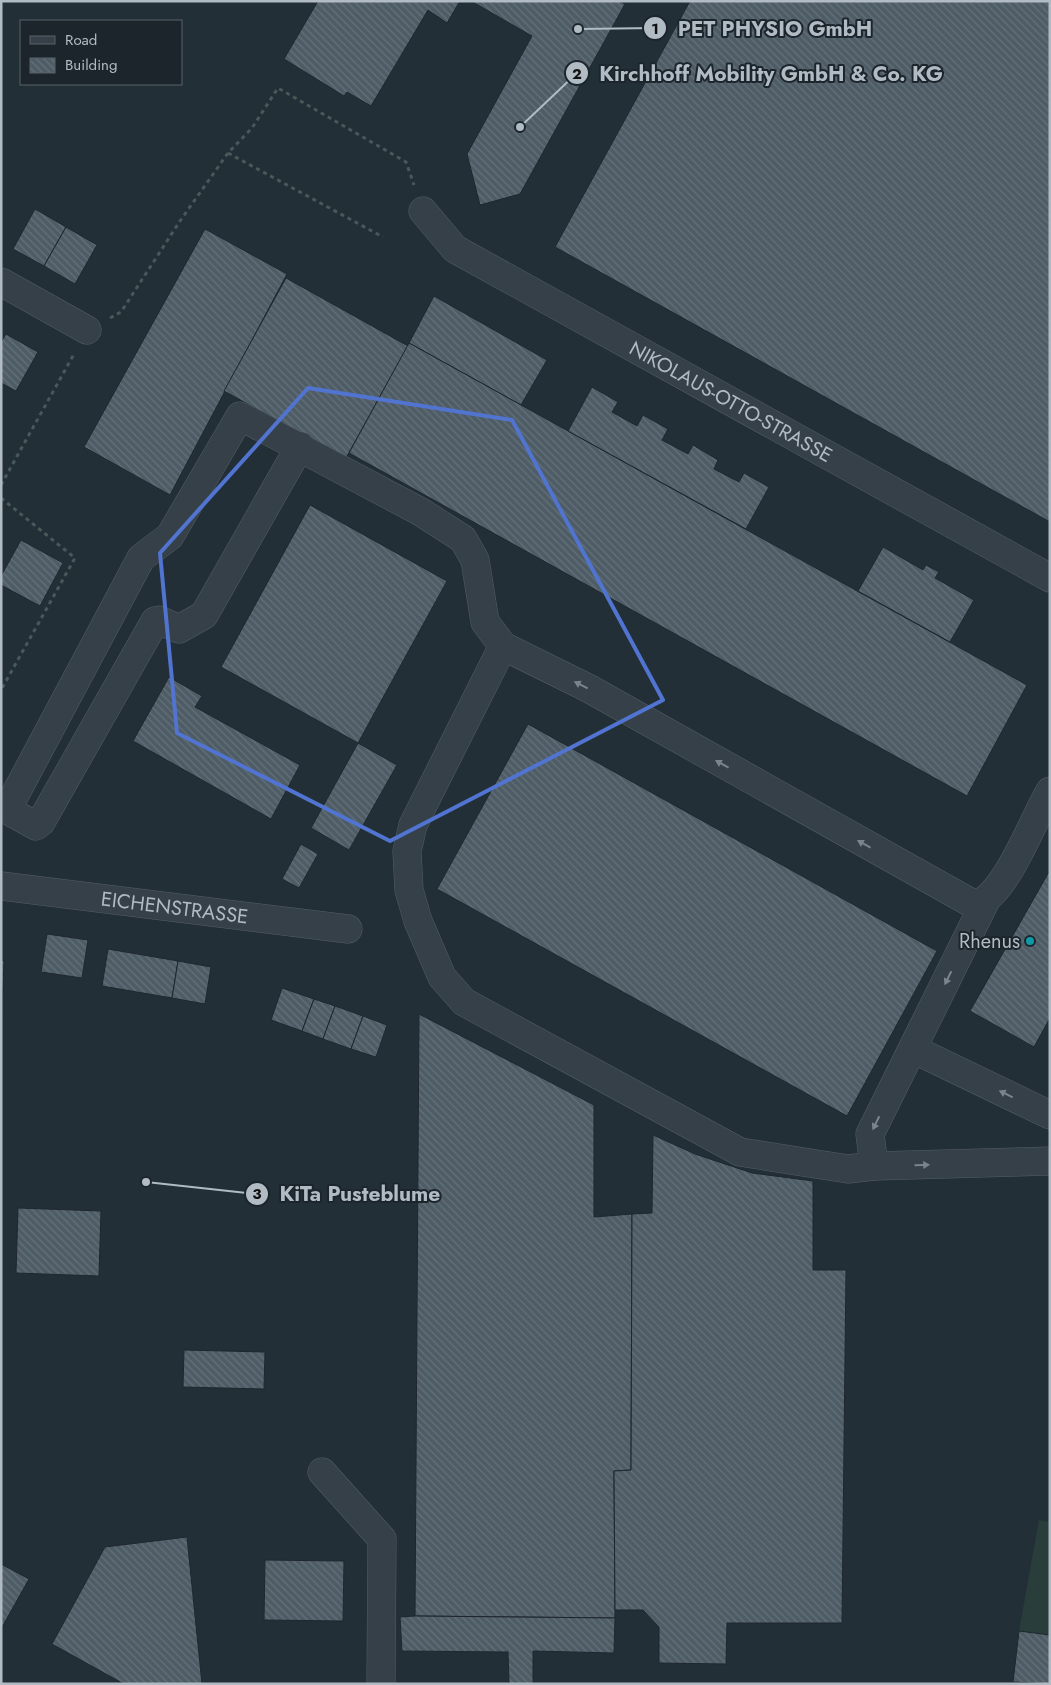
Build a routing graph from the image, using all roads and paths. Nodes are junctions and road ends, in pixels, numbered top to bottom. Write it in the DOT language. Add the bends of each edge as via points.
graph roads {
  1 [pos="228,153"];
  2 [pos="423,211"];
  3 [pos="383,237"];
  4 [pos="1,282"];
  5 [pos="87,330"];
  6 [pos="300,446"];
  7 [pos="1,485"];
  8 [pos="1,498"];
  9 [pos="1050,578"];
  10 [pos="503,646"];
  11 [pos="1,690"];
  12 [pos="1050,791"];
  13 [pos="1,886"];
  14 [pos="985,902"];
  15 [pos="348,929"];
  16 [pos="913,1049"];
  17 [pos="1050,1115"];
  18 [pos="1050,1161"];
  19 [pos="874,1166"];
  20 [pos="322,1472"];
  21 [pos="381,1684"];
  1 -- 2 [label="path" via="252,128 278,88 406,162"];
  1 -- 3 [label="path"];
  1 -- 5 [label="path" via="121,312"];
  2 -- 9 [label="street, NIKOLAUS-OTTO-STRASSE" via="455,249"];
  4 -- 5 [label="street"];
  5 -- 7 [label="path"];
  6 -- 6 [label="street" via="240,416 170,536 141,558 9,806 11,812 36,826 41,822 155,621 179,630 204,615"];
  6 -- 10 [label="street" via="421,512 463,539 475,560 485,622"];
  8 -- 11 [label="path" via="74,558"];
  14 -- 10 [label="street, one-way" via="975,906 588,688"];
  10 -- 19 [label="street" via="413,825 407,851 409,890 418,921 442,977 464,1002 740,1152 848,1169"];
  12 -- 14 [label="street" via="1036,814 1021,852"];
  13 -- 15 [label="street, EICHENSTRASSE"];
  14 -- 16 [label="street, one-way"];
  17 -- 16 [label="street, one-way"];
  16 -- 19 [label="street, one-way" via="870,1134"];
  19 -- 18 [label="street, one-way"];
  20 -- 21 [label="street" via="382,1539"];
}
